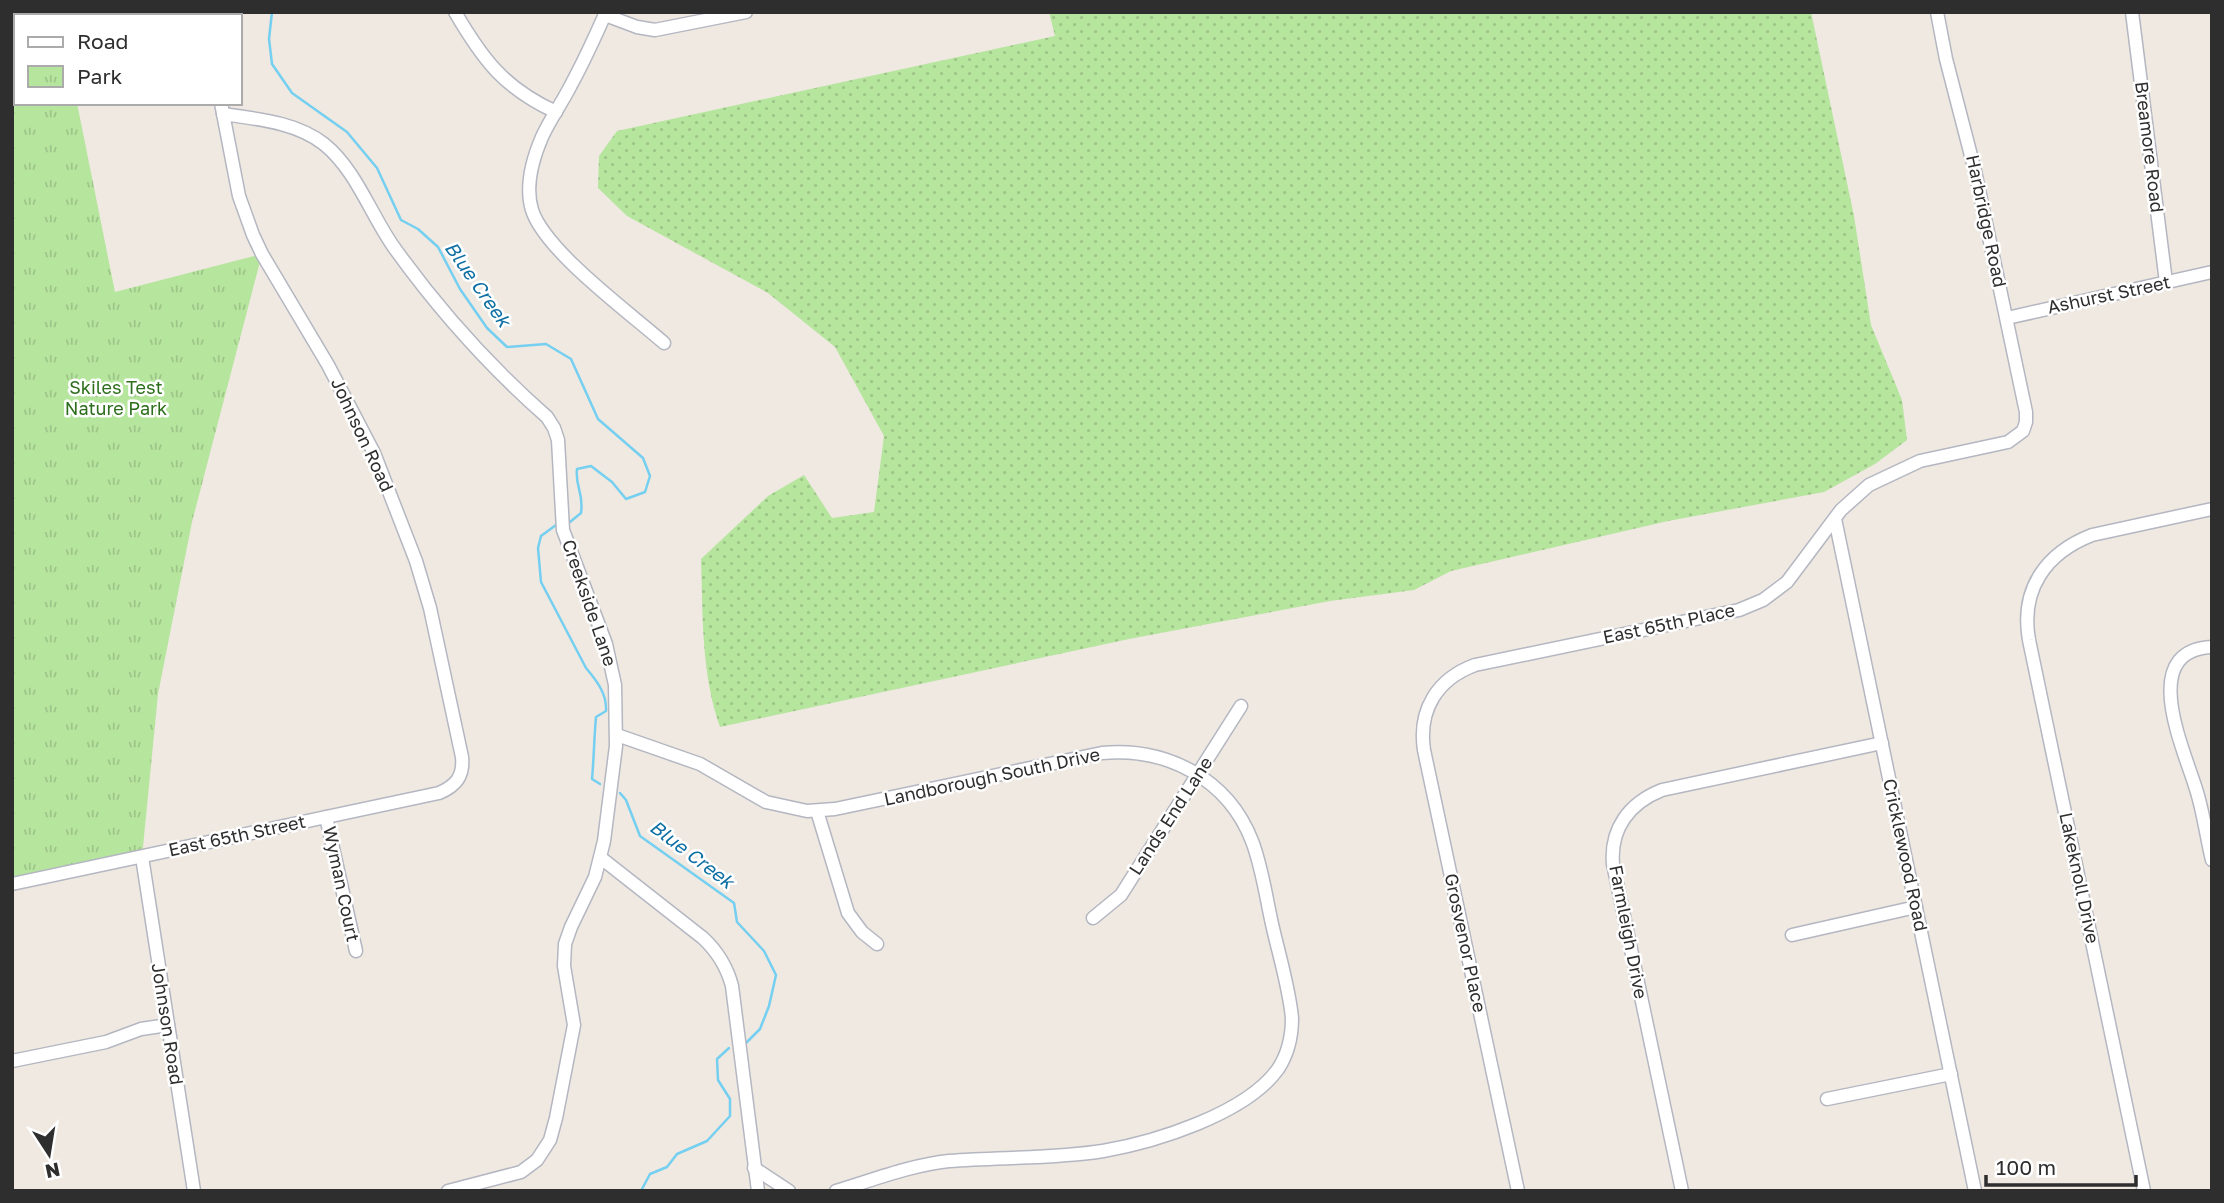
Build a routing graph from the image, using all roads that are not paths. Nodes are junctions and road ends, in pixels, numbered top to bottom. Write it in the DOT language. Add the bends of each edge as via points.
graph roads {
  1 [pos="455,12"];
  2 [pos="746,12"];
  3 [pos="1937,12"];
  4 [pos="2132,12"];
  5 [pos="605,13"];
  6 [pos="222,108"];
  7 [pos="555,112"];
  8 [pos="2212,272"];
  9 [pos="2166,282"];
  10 [pos="2007,318"];
  11 [pos="664,343"];
  12 [pos="2023,431"];
  13 [pos="2212,509"];
  14 [pos="1835,519"];
  15 [pos="2212,647"];
  16 [pos="1433,696"];
  17 [pos="1241,706"];
  18 [pos="617,736"];
  19 [pos="1882,743"];
  20 [pos="1199,774"];
  21 [pos="458,782"];
  22 [pos="817,811"];
  23 [pos="326,817"];
  24 [pos="142,857"];
  25 [pos="601,858"];
  26 [pos="2212,860"];
  27 [pos="12,884"];
  28 [pos="1916,907"];
  29 [pos="1093,918"];
  30 [pos="1792,935"];
  31 [pos="877,944"];
  32 [pos="356,951"];
  33 [pos="167,1025"];
  34 [pos="12,1061"];
  35 [pos="1951,1074"];
  36 [pos="1827,1100"];
  37 [pos="754,1168"];
  38 [pos="194,1191"];
  39 [pos="448,1191"];
  40 [pos="758,1191"];
  41 [pos="789,1191"];
  42 [pos="836,1191"];
  43 [pos="1518,1191"];
  44 [pos="1682,1191"];
  45 [pos="1975,1191"];
  46 [pos="2144,1191"];
  1 -- 7 [label="street" via="506,82"];
  2 -- 5 [label="street" via="655,30"];
  3 -- 10 [label="street, Harbridge Road"];
  4 -- 9 [label="street, Breamore Road"];
  5 -- 7 [label="street"];
  6 -- 18 [label="street, Creekside Lane" via="285,125 326,146 345,166 394,247 461,333 552,424 558,444 563,530 608,653 615,685"];
  6 -- 21 [label="street, Johnson Road" via="239,196 253,235 374,453 416,561 462,757"];
  7 -- 11 [label="street" via="533,165 530,196 535,216 567,258"];
  8 -- 9 [label="street, Ashurst Street"];
  9 -- 10 [label="street, Ashurst Street"];
  10 -- 12 [label="street, Harbridge Road" via="2026,412"];
  12 -- 14 [label="street, East 65th Place" via="2008,442 1902,468 1869,485"];
  13 -- 46 [label="street, Lakeknoll Drive" via="2092,535 2067,546 2044,568 2029,602 2028,635"];
  14 -- 16 [label="street, East 65th Place" via="1787,582 1758,603 1475,665 1457,672"];
  14 -- 19 [label="street, Cricklewood Road"];
  15 -- 26 [label="street" via="2198,648 2178,662 2170,690 2178,741 2196,787"];
  16 -- 43 [label="street, Grosvenor Place" via="1423,722 1424,750"];
  17 -- 20 [label="street, Lands End Lane"];
  18 -- 22 [label="street, Landborough South Drive" via="700,764 766,802"];
  18 -- 25 [label="street, Creekside Lane"];
  19 -- 28 [label="street, Cricklewood Road"];
  19 -- 44 [label="street, Farmleigh Drive" via="1662,790 1634,806 1618,828 1613,864"];
  20 -- 22 [label="street, Landborough South Drive" via="1152,756 1102,753"];
  20 -- 29 [label="street, Lands End Lane" via="1121,895"];
  20 -- 42 [label="street, Landborough South Drive" via="1227,798 1255,851 1291,1014 1290,1042 1270,1079 1195,1124 1142,1143 1088,1153 936,1163"];
  21 -- 23 [label="street, East 65th Street" via="439,793"];
  22 -- 31 [label="street" via="848,913"];
  23 -- 24 [label="street, East 65th Street"];
  23 -- 32 [label="street, Wyman Court"];
  24 -- 27 [label="street, East 65th Street"];
  24 -- 33 [label="street, Johnson Road"];
  25 -- 37 [label="street" via="703,938 724,964 732,986"];
  25 -- 39 [label="street, Creekside Lane" via="565,944 574,1025 550,1140 537,1160 521,1172"];
  28 -- 30 [label="street"];
  28 -- 35 [label="street, Cricklewood Road"];
  33 -- 34 [label="street"];
  33 -- 38 [label="street, Johnson Road"];
  35 -- 36 [label="street"];
  35 -- 45 [label="street, Cricklewood Road"];
  37 -- 40 [label="street"];
  37 -- 41 [label="street"];
}
